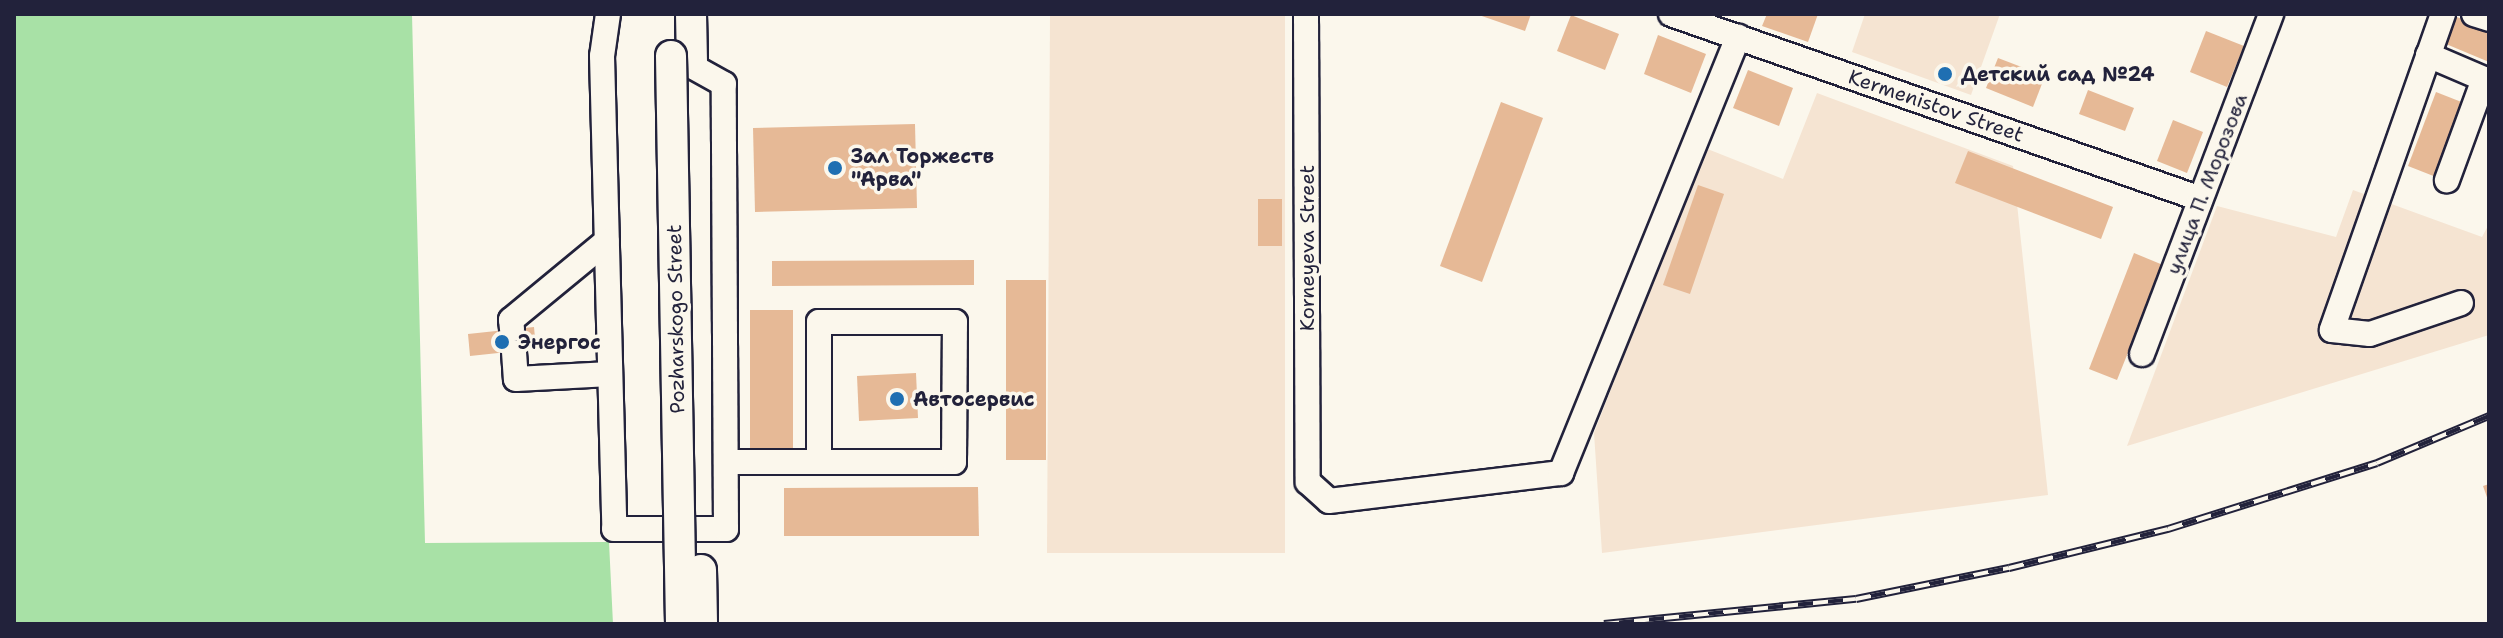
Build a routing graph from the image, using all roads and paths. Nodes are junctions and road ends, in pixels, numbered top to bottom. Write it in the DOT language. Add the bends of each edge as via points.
graph roads {
  1 [pos="608,14"];
  2 [pos="670,14"];
  3 [pos="691,14"];
  4 [pos="1306,14"];
  5 [pos="1671,14"];
  6 [pos="2271,14"];
  7 [pos="2443,14"];
  8 [pos="2474,14"];
  9 [pos="2489,19"];
  10 [pos="1738,37"];
  11 [pos="2428,55"];
  12 [pos="681,59"];
  13 [pos="2447,180"];
  14 [pos="2201,199"];
  15 [pos="607,241"];
  16 [pos="2461,303"];
  17 [pos="2142,354"];
  18 [pos="610,374"];
  19 [pos="726,462"];
  20 [pos="819,462"];
  21 [pos="681,624"];
  22 [pos="702,624"];
  1 -- 15 [label="street" via="602,56"];
  2 -- 12 [label="main road, Pozharskogo Street"];
  3 -- 12 [label="main road, Pozharskogo Street"];
  4 -- 10 [label="street, Korneyeva Street" via="1308,482 1329,501 1561,473"];
  5 -- 10 [label="street, Kermenistov Street"];
  6 -- 14 [label="street, улица П. Морозова"];
  7 -- 11 [label="street"];
  8 -- 9 [label="street"];
  10 -- 14 [label="street, Kermenistov Street"];
  11 -- 13 [label="street" via="2484,79"];
  11 -- 16 [label="street" via="2332,330 2370,334"];
  12 -- 19 [label="street" via="724,84"];
  12 -- 21 [label="main road, Pozharskogo Street, bridge"];
  12 -- 22 [label="main road, Pozharskogo Street, bridge"];
  14 -- 17 [label="street, улица П. Морозова"];
  15 -- 18 [label="street"];
  15 -- 18 [label="street" via="511,320 516,379"];
  18 -- 19 [label="street" via="614,529 726,529"];
  19 -- 20 [label="street"];
  20 -- 20 [label="street" via="954,462 955,322 819,322"];
}
